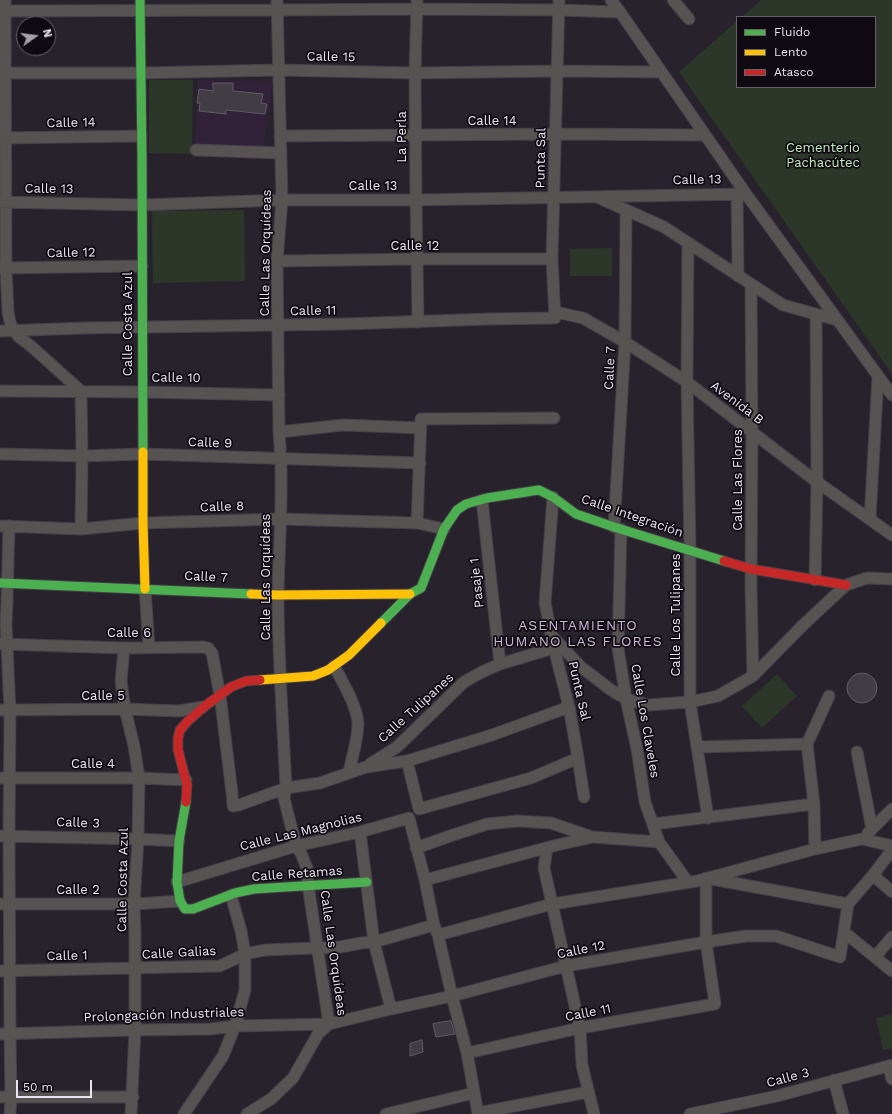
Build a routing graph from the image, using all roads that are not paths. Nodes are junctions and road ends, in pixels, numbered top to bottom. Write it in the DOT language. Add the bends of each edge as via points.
graph roads {
  1 [pos="5,0"];
  2 [pos="611,0"];
  3 [pos="673,0"];
  4 [pos="417,4"];
  5 [pos="140,5"];
  6 [pos="277,5"];
  7 [pos="559,5"];
  8 [pos="3,12"];
  9 [pos="620,12"];
  10 [pos="689,19"];
  11 [pos="279,70"];
  12 [pos="557,71"];
  13 [pos="661,72"];
  14 [pos="3,73"];
  15 [pos="141,73"];
  16 [pos="416,73"];
  17 [pos="556,134"];
  18 [pos="416,135"];
  19 [pos="704,135"];
  20 [pos="141,136"];
  21 [pos="280,136"];
  22 [pos="3,138"];
  23 [pos="196,150"];
  24 [pos="280,153"];
  25 [pos="741,194"];
  26 [pos="595,196"];
  27 [pos="554,197"];
  28 [pos="282,200"];
  29 [pos="416,200"];
  30 [pos="3,202"];
  31 [pos="142,205"];
  32 [pos="626,210"];
  33 [pos="688,243"];
  34 [pos="417,259"];
  35 [pos="552,259"];
  36 [pos="278,261"];
  37 [pos="142,266"];
  38 [pos="3,268"];
  39 [pos="738,276"];
  40 [pos="751,284"];
  41 [pos="816,314"];
  42 [pos="555,315"];
  43 [pos="837,320"];
  44 [pos="418,322"];
  45 [pos="278,326"];
  46 [pos="142,328"];
  47 [pos="0,331"];
  48 [pos="15,331"];
  49 [pos="626,342"];
  50 [pos="878,376"];
  51 [pos="687,382"];
  52 [pos="0,391"];
  53 [pos="81,391"];
  54 [pos="142,392"];
  55 [pos="278,395"];
  56 [pos="892,395"];
  57 [pos="554,418"];
  58 [pos="421,424"];
  59 [pos="752,431"];
  60 [pos="279,432"];
  61 [pos="0,454"];
  62 [pos="142,454"];
  63 [pos="82,456"];
  64 [pos="281,460"];
  65 [pos="420,463"];
  66 [pos="817,482"];
  67 [pos="553,497"];
  68 [pos="482,500"];
  69 [pos="280,519"];
  70 [pos="870,519"];
  71 [pos="143,523"];
  72 [pos="417,523"];
  73 [pos="5,526"];
  74 [pos="618,528"];
  75 [pos="81,529"];
  76 [pos="444,529"];
  77 [pos="892,535"];
  78 [pos="690,551"];
  79 [pos="751,569"];
  80 [pos="892,579"];
  81 [pos="815,580"];
  82 [pos="4,583"];
  83 [pos="846,585"];
  84 [pos="145,589"];
  85 [pos="410,594"];
  86 [pos="278,595"];
  87 [pos="551,635"];
  88 [pos="3,644"];
  89 [pos="149,647"];
  90 [pos="124,648"];
  91 [pos="554,648"];
  92 [pos="0,655"];
  93 [pos="500,664"];
  94 [pos="334,666"];
  95 [pos="753,676"];
  96 [pos="280,679"];
  97 [pos="220,695"];
  98 [pos="829,696"];
  99 [pos="626,698"];
  100 [pos="690,702"];
  101 [pos="205,706"];
  102 [pos="569,707"];
  103 [pos="125,709"];
  104 [pos="5,710"];
  105 [pos="807,744"];
  106 [pos="697,747"];
  107 [pos="857,752"];
  108 [pos="578,758"];
  109 [pos="407,761"];
  110 [pos="366,767"];
  111 [pos="348,772"];
  112 [pos="4,778"];
  113 [pos="139,778"];
  114 [pos="186,780"];
  115 [pos="286,788"];
  116 [pos="584,797"];
  117 [pos="814,804"];
  118 [pos="892,809"];
  119 [pos="708,818"];
  120 [pos="653,824"];
  121 [pos="872,829"];
  122 [pos="360,832"];
  123 [pos="4,835"];
  124 [pos="593,837"];
  125 [pos="138,839"];
  126 [pos="862,839"];
  127 [pos="179,841"];
  128 [pos="659,842"];
  129 [pos="296,846"];
  130 [pos="892,846"];
  131 [pos="416,848"];
  132 [pos="547,848"];
  133 [pos="815,850"];
  134 [pos="892,850"];
  135 [pos="873,875"];
  136 [pos="706,878"];
  137 [pos="425,880"];
  138 [pos="177,882"];
  139 [pos="367,882"];
  140 [pos="688,882"];
  141 [pos="308,885"];
  142 [pos="892,892"];
  143 [pos="231,895"];
  144 [pos="180,902"];
  145 [pos="5,904"];
  146 [pos="134,904"];
  147 [pos="552,904"];
  148 [pos="848,904"];
  149 [pos="434,925"];
  150 [pos="844,932"];
  151 [pos="438,935"];
  152 [pos="892,936"];
  153 [pos="374,942"];
  154 [pos="706,942"];
  155 [pos="318,947"];
  156 [pos="245,954"];
  157 [pos="875,957"];
  158 [pos="566,966"];
  159 [pos="135,969"];
  160 [pos="5,970"];
  161 [pos="892,971"];
  162 [pos="452,996"];
  163 [pos="391,1009"];
  164 [pos="329,1024"];
  165 [pos="235,1026"];
  166 [pos="580,1028"];
  167 [pos="135,1030"];
  168 [pos="5,1034"];
  169 [pos="467,1053"];
  170 [pos="891,1066"];
  171 [pos="892,1079"];
  172 [pos="834,1080"];
  173 [pos="588,1092"];
  174 [pos="474,1093"];
  175 [pos="6,1097"];
  176 [pos="133,1097"];
  177 [pos="478,1113"];
  178 [pos="10,1114"];
  179 [pos="131,1114"];
  180 [pos="184,1114"];
  181 [pos="247,1114"];
  182 [pos="386,1114"];
  183 [pos="594,1114"];
  184 [pos="690,1114"];
  185 [pos="843,1114"];
  1 -- 8 [label="street"];
  2 -- 9 [label="street"];
  3 -- 10 [label="street"];
  4 -- 6 [label="street"];
  4 -- 7 [label="street"];
  4 -- 16 [label="street, La Perla"];
  5 -- 6 [label="street"];
  5 -- 8 [label="street"];
  5 -- 15 [label="street, Calle Costa Azul"];
  6 -- 11 [label="street, Calle Las Orquídeas"];
  7 -- 9 [label="street"];
  7 -- 12 [label="street, Punta Sal"];
  8 -- 14 [label="street"];
  9 -- 13 [label="street"];
  11 -- 15 [label="street, Calle 15"];
  11 -- 16 [label="street, Calle 15"];
  11 -- 21 [label="street, Calle Las Orquídeas"];
  12 -- 13 [label="street, Calle 15"];
  12 -- 16 [label="street, Calle 15"];
  12 -- 17 [label="street, Punta Sal"];
  13 -- 19 [label="street"];
  14 -- 15 [label="street, Calle 15"];
  14 -- 22 [label="street"];
  15 -- 20 [label="street, Calle Costa Azul"];
  16 -- 18 [label="street, La Perla"];
  17 -- 18 [label="street, Calle 14"];
  17 -- 19 [label="street, Calle 14"];
  17 -- 27 [label="street, Punta Sal"];
  18 -- 21 [label="street, Calle 14"];
  18 -- 29 [label="street, La Perla"];
  19 -- 25 [label="street"];
  20 -- 22 [label="street, Calle 14"];
  20 -- 31 [label="street, Calle Costa Azul"];
  21 -- 24 [label="street, Calle Las Orquídeas"];
  22 -- 30 [label="street"];
  23 -- 24 [label="street"];
  24 -- 28 [label="street, Calle Las Orquídeas"];
  25 -- 26 [label="street, Calle 13"];
  25 -- 39 [label="street"];
  25 -- 43 [label="street"];
  26 -- 27 [label="street, Calle 13"];
  26 -- 32 [label="street"];
  27 -- 29 [label="street, Calle 13"];
  27 -- 35 [label="street, Punta Sal"];
  28 -- 29 [label="street, Calle 13"];
  28 -- 31 [label="street, Calle 13"];
  28 -- 36 [label="street, Calle Las Orquídeas"];
  29 -- 34 [label="street, La Perla"];
  30 -- 31 [label="street, Calle 13"];
  30 -- 38 [label="street"];
  31 -- 37 [label="street, Calle Costa Azul"];
  32 -- 33 [label="street"];
  32 -- 49 [label="street, Calle 7"];
  33 -- 39 [label="street"];
  33 -- 51 [label="street, Calle Los Tulipanes"];
  34 -- 35 [label="street, Calle 12"];
  34 -- 36 [label="street, Calle 12"];
  34 -- 44 [label="street, La Perla"];
  35 -- 42 [label="street, Punta Sal"];
  36 -- 45 [label="street, Calle Las Orquídeas"];
  37 -- 38 [label="street, Calle 12"];
  37 -- 46 [label="street, Calle Costa Azul"];
  38 -- 48 [label="street" via="8,312 11,326"];
  39 -- 40 [label="street"];
  40 -- 41 [label="street" via="783,305"];
  40 -- 59 [label="street, Calle Las Flores"];
  41 -- 43 [label="street"];
  41 -- 66 [label="street"];
  42 -- 44 [label="street, Calle 11"];
  42 -- 49 [label="street, Avenida B" via="583,318"];
  43 -- 50 [label="street"];
  44 -- 45 [label="street, Calle 11"];
  45 -- 46 [label="street, Calle 11"];
  45 -- 55 [label="street, Calle Las Orquídeas"];
  46 -- 48 [label="street, Calle 11"];
  46 -- 54 [label="street, Calle Costa Azul"];
  47 -- 48 [label="street, Calle 11"];
  48 -- 53 [label="street"];
  49 -- 51 [label="street, Avenida B"];
  49 -- 74 [label="street, Calle 7"];
  50 -- 56 [label="street"];
  50 -- 70 [label="street"];
  51 -- 59 [label="street, Avenida B"];
  51 -- 78 [label="street, Calle Los Tulipanes"];
  52 -- 53 [label="street, Calle 10"];
  53 -- 54 [label="street, Calle 10"];
  53 -- 63 [label="street"];
  54 -- 55 [label="street, Calle 10"];
  54 -- 62 [label="street, Calle Costa Azul"];
  55 -- 60 [label="street, Calle Las Orquídeas"];
  57 -- 58 [label="street"];
  58 -- 60 [label="street" via="343,425"];
  58 -- 65 [label="street"];
  59 -- 66 [label="street, Avenida B"];
  59 -- 79 [label="street, Calle Las Flores"];
  60 -- 64 [label="street, Calle Las Orquídeas"];
  61 -- 63 [label="street, Calle 9"];
  62 -- 63 [label="street, Calle 9"];
  62 -- 64 [label="street, Calle 9"];
  62 -- 71 [label="street, Calle Costa Azul"];
  63 -- 75 [label="street"];
  64 -- 65 [label="street, Calle 9"];
  64 -- 69 [label="street, Calle Las Orquídeas"];
  65 -- 72 [label="street"];
  66 -- 70 [label="street, Avenida B"];
  66 -- 81 [label="street"];
  67 -- 68 [label="street, Calle Integración" via="539,490"];
  67 -- 74 [label="street, Calle Integración" via="576,514"];
  67 -- 87 [label="street, Punta Sal" via="545,603"];
  68 -- 76 [label="street, Calle Integración" via="466,504 457,510"];
  68 -- 93 [label="street, Pasaje 1"];
  69 -- 71 [label="street, Calle 8"];
  69 -- 72 [label="street, Calle 8"];
  69 -- 86 [label="street, Calle Las Orquídeas"];
  70 -- 77 [label="street, Avenida B"];
  71 -- 75 [label="street, Calle 8"];
  71 -- 84 [label="street, Calle Costa Azul"];
  72 -- 76 [label="street, Calle 8"];
  73 -- 75 [label="street, Calle 8"];
  73 -- 82 [label="street"];
  74 -- 78 [label="street, Calle Integración"];
  74 -- 99 [label="street, Calle Los Claveles" via="618,648"];
  76 -- 85 [label="street, Calle Integración" via="421,588"];
  78 -- 79 [label="street, Calle Integración"];
  78 -- 100 [label="street, Calle Los Tulipanes"];
  79 -- 81 [label="street, Calle Integración"];
  79 -- 95 [label="street, Calle Las Flores"];
  80 -- 83 [label="street, Calle Integración" via="867,578"];
  81 -- 83 [label="street, Calle Integración"];
  82 -- 84 [label="street, Calle 7"];
  82 -- 88 [label="street" via="6,625"];
  83 -- 95 [label="street, Calle Integración"];
  84 -- 86 [label="street, Calle 7"];
  84 -- 89 [label="street, Calle Costa Azul"];
  85 -- 86 [label="street, Calle 7"];
  85 -- 94 [label="street, Calle Integración" via="349,655"];
  86 -- 96 [label="street, Calle Las Orquídeas"];
  87 -- 91 [label="street, Punta Sal"];
  87 -- 99 [label="street, Calle Integración" via="581,667"];
  88 -- 90 [label="street, Calle 6"];
  88 -- 92 [label="street"];
  88 -- 104 [label="street"];
  89 -- 90 [label="street, Calle 6"];
  89 -- 97 [label="street, Calle 6" via="208,648 212,653"];
  90 -- 103 [label="street, Calle Costa Azul" via="121,681"];
  91 -- 93 [label="street, Calle Tulipanes"];
  91 -- 102 [label="street, Punta Sal"];
  93 -- 110 [label="street, Calle Tulipanes" via="464,682 397,747"];
  94 -- 96 [label="street, Calle Integración" via="313,676"];
  94 -- 111 [label="street" via="354,707 358,722"];
  95 -- 100 [label="street, Calle Integración" via="718,696"];
  96 -- 97 [label="street, Calle Integración" via="246,681 231,686"];
  96 -- 115 [label="street, Calle Las Orquídeas"];
  97 -- 101 [label="street, Calle Integración"];
  97 -- 115 [label="street, Calle Tulipanes" via="233,806"];
  98 -- 105 [label="street"];
  99 -- 100 [label="street, Calle Integración" via="648,705"];
  99 -- 120 [label="street, Calle Los Claveles" via="645,802"];
  100 -- 106 [label="street, Calle Los Tulipanes"];
  101 -- 103 [label="street, Calle 5" via="179,712"];
  101 -- 114 [label="street, Calle Integración" via="180,730 178,750"];
  102 -- 108 [label="street, Punta Sal"];
  102 -- 109 [label="street, Calle Tulipanes" via="492,735"];
  103 -- 104 [label="street, Calle 5"];
  103 -- 113 [label="street, Calle Costa Azul"];
  104 -- 112 [label="street"];
  105 -- 106 [label="street"];
  105 -- 117 [label="street"];
  106 -- 119 [label="street, Calle Los Tulipanes"];
  107 -- 121 [label="street"];
  108 -- 109 [label="street" via="531,778 419,809"];
  108 -- 116 [label="street, Punta Sal"];
  109 -- 110 [label="street, Calle Tulipanes"];
  110 -- 111 [label="street, Calle Tulipanes"];
  111 -- 115 [label="street, Calle Tulipanes" via="320,783"];
  112 -- 113 [label="street, Calle 4"];
  112 -- 123 [label="street"];
  113 -- 114 [label="street, Calle 4"];
  113 -- 125 [label="street, Calle Costa Azul"];
  114 -- 127 [label="street, Calle Integración" via="185,808"];
  115 -- 129 [label="street, Calle Las Orquídeas" via="284,798"];
  117 -- 119 [label="street"];
  117 -- 133 [label="street"];
  118 -- 121 [label="street"];
  119 -- 120 [label="street"];
  120 -- 128 [label="street, Calle Los Claveles"];
  121 -- 126 [label="street"];
  122 -- 129 [label="street, Calle Las Magnolias"];
  122 -- 131 [label="street, Calle Las Magnolias" via="409,818"];
  122 -- 139 [label="street"];
  123 -- 125 [label="street, Calle 3"];
  123 -- 145 [label="street"];
  124 -- 128 [label="street"];
  124 -- 131 [label="street" via="552,823 517,821 487,824"];
  124 -- 132 [label="street"];
  125 -- 127 [label="street, Calle 3"];
  125 -- 146 [label="street, Calle Costa Azul"];
  126 -- 130 [label="street"];
  126 -- 133 [label="street"];
  127 -- 138 [label="street, Calle Integración"];
  128 -- 140 [label="street, Calle Los Claveles"];
  129 -- 138 [label="street, Calle Las Magnolias"];
  129 -- 141 [label="street, Calle Las Orquídeas" via="307,868"];
  131 -- 137 [label="street"];
  132 -- 137 [label="street"];
  132 -- 147 [label="street" via="544,868"];
  133 -- 136 [label="street"];
  134 -- 135 [label="street"];
  135 -- 142 [label="street"];
  135 -- 148 [label="street"];
  136 -- 140 [label="street"];
  136 -- 148 [label="street"];
  136 -- 154 [label="street"];
  137 -- 149 [label="street"];
  138 -- 144 [label="street, Calle Integración"];
  139 -- 141 [label="street, Calle Retamas"];
  139 -- 153 [label="street"];
  140 -- 147 [label="street"];
  141 -- 143 [label="street, Calle Retamas" via="254,889"];
  141 -- 155 [label="street, Calle Las Orquídeas"];
  143 -- 144 [label="street, Calle Retamas" via="193,909 185,909"];
  143 -- 156 [label="street"];
  144 -- 146 [label="street, Calle 2"];
  145 -- 146 [label="street, Calle 2"];
  145 -- 160 [label="street"];
  146 -- 159 [label="street, Calle Costa Azul"];
  147 -- 151 [label="street"];
  147 -- 158 [label="street"];
  148 -- 150 [label="street"];
  149 -- 151 [label="street"];
  149 -- 153 [label="street, Calle Galias"];
  150 -- 154 [label="street, Calle 12" via="840,957 776,936 746,936"];
  150 -- 157 [label="street"];
  151 -- 162 [label="street"];
  152 -- 157 [label="street"];
  153 -- 155 [label="street, Calle Galias"];
  153 -- 163 [label="street"];
  154 -- 158 [label="street, Calle 12"];
  154 -- 166 [label="street, Calle 11" via="715,1004"];
  155 -- 156 [label="street, Calle Galias" via="265,950"];
  155 -- 164 [label="street, Calle Las Orquídeas"];
  156 -- 159 [label="street, Calle Galias" via="220,966"];
  156 -- 165 [label="street" via="245,990"];
  157 -- 161 [label="street"];
  158 -- 162 [label="street, Calle 12"];
  158 -- 166 [label="street"];
  159 -- 160 [label="street, Calle 1"];
  159 -- 167 [label="street, Calle Costa Azul"];
  160 -- 168 [label="street"];
  162 -- 163 [label="street, Calle 12"];
  162 -- 169 [label="street"];
  163 -- 164 [label="street, Calle 12"];
  164 -- 165 [label="street, Prolongación Industriales"];
  164 -- 181 [label="street, Calle Las Orquídeas" via="318,1034 293,1078 271,1099"];
  165 -- 167 [label="street, Prolongación Industriales" via="211,1029"];
  165 -- 180 [label="street" via="223,1056"];
  166 -- 169 [label="street, Calle 11"];
  166 -- 173 [label="street" via="582,1065"];
  167 -- 168 [label="street, Prolongación Industriales"];
  167 -- 176 [label="street, Calle Costa Azul"];
  168 -- 175 [label="street"];
  169 -- 174 [label="street"];
  170 -- 171 [label="street"];
  170 -- 172 [label="street, Calle 3"];
  172 -- 184 [label="street, Calle 3" via="777,1096"];
  172 -- 185 [label="street"];
  173 -- 177 [label="street"];
  173 -- 183 [label="street"];
  174 -- 177 [label="street"];
  174 -- 182 [label="street"];
  175 -- 176 [label="street"];
  175 -- 178 [label="street"];
  176 -- 179 [label="street, Calle Costa Azul"];
}
